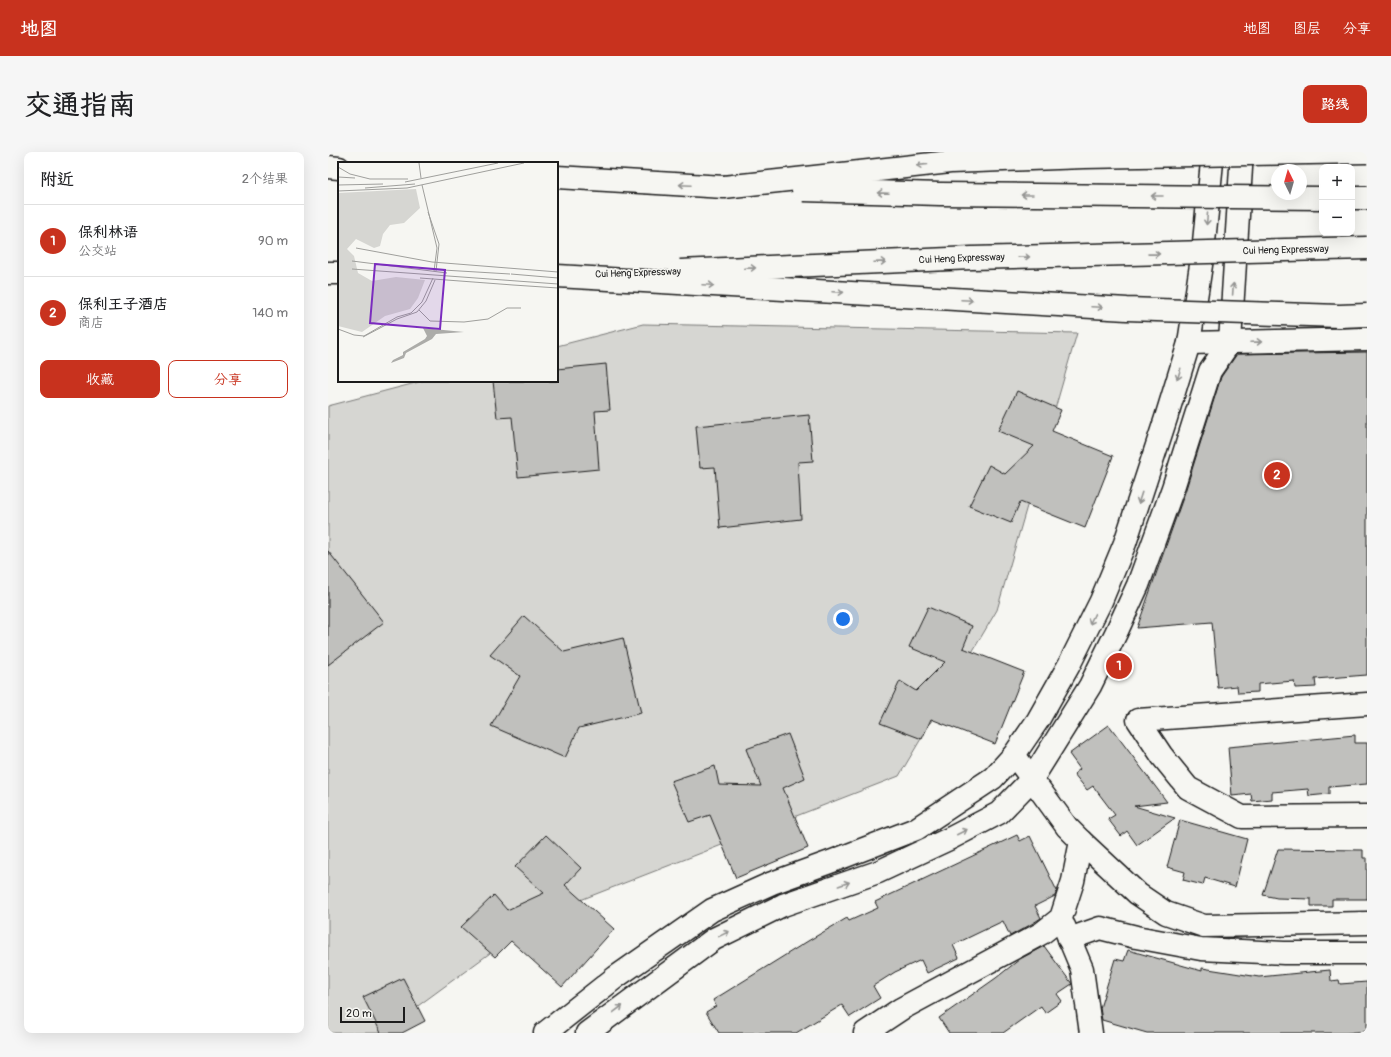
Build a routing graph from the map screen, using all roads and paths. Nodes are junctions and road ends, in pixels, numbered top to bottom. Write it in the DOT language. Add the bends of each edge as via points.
graph roads {
  1 [pos="1213,152"];
  2 [pos="1242,152"];
  3 [pos="1367,152"];
  4 [pos="558,178"];
  5 [pos="724,187"];
  6 [pos="1319,198"];
  7 [pos="1355,198"];
  8 [pos="1367,198"];
  9 [pos="1367,248"];
  10 [pos="558,276"];
  11 [pos="558,276"];
  12 [pos="1367,315"];
  13 [pos="1367,338"];
  14 [pos="1230,342"];
  15 [pos="1189,343"];
  16 [pos="1367,704"];
  17 [pos="1014,755"];
  18 [pos="1032,779"];
  19 [pos="1367,816"];
  20 [pos="1081,841"];
  21 [pos="1061,918"];
  22 [pos="1367,923"];
  23 [pos="1069,939"];
  24 [pos="1367,954"];
  25 [pos="545,1033"];
  26 [pos="587,1033"];
  27 [pos="865,1033"];
  28 [pos="1091,1033"];
  1 -- 15 [label="main road, one-way" via="1204,252"];
  14 -- 2 [label="main road, one-way"];
  3 -- 5 [label="main road, one-way, bridge" via="950,162"];
  5 -- 4 [label="main road, one-way"];
  6 -- 5 [label="main road, one-way, bridge" via="940,194"];
  7 -- 8 [label="main road"];
  10 -- 9 [label="main road, Cui Heng Expressway, one-way, bridge" via="972,258"];
  11 -- 12 [label="main road, one-way, bridge" via="1127,309"];
  14 -- 13 [label="main road, one-way"];
  14 -- 15 [label="main road"];
  14 -- 18 [label="main road" via="1210,371 1173,488 1138,585 1090,686"];
  15 -- 17 [label="main road, one-way" via="1127,535 1101,601 1054,693"];
  16 -- 19 [label="main road" via="1138,720 1188,788 1242,817"];
  17 -- 18 [label="main road"];
  17 -- 25 [label="main road" via="993,778 916,829 772,883 712,910 616,977"];
  18 -- 20 [label="main road" via="1067,827"];
  26 -- 18 [label="main road, one-way" via="714,939 783,905 878,872 951,838 999,813"];
  20 -- 21 [label="main road" via="1073,881"];
  20 -- 22 [label="main road" via="1138,894 1166,913 1204,926"];
  21 -- 23 [label="main road"];
  21 -- 27 [label="main road" via="1042,933 901,1009"];
  23 -- 24 [label="main road" via="1100,928 1201,949"];
  23 -- 28 [label="main road" via="1082,969"];
}
